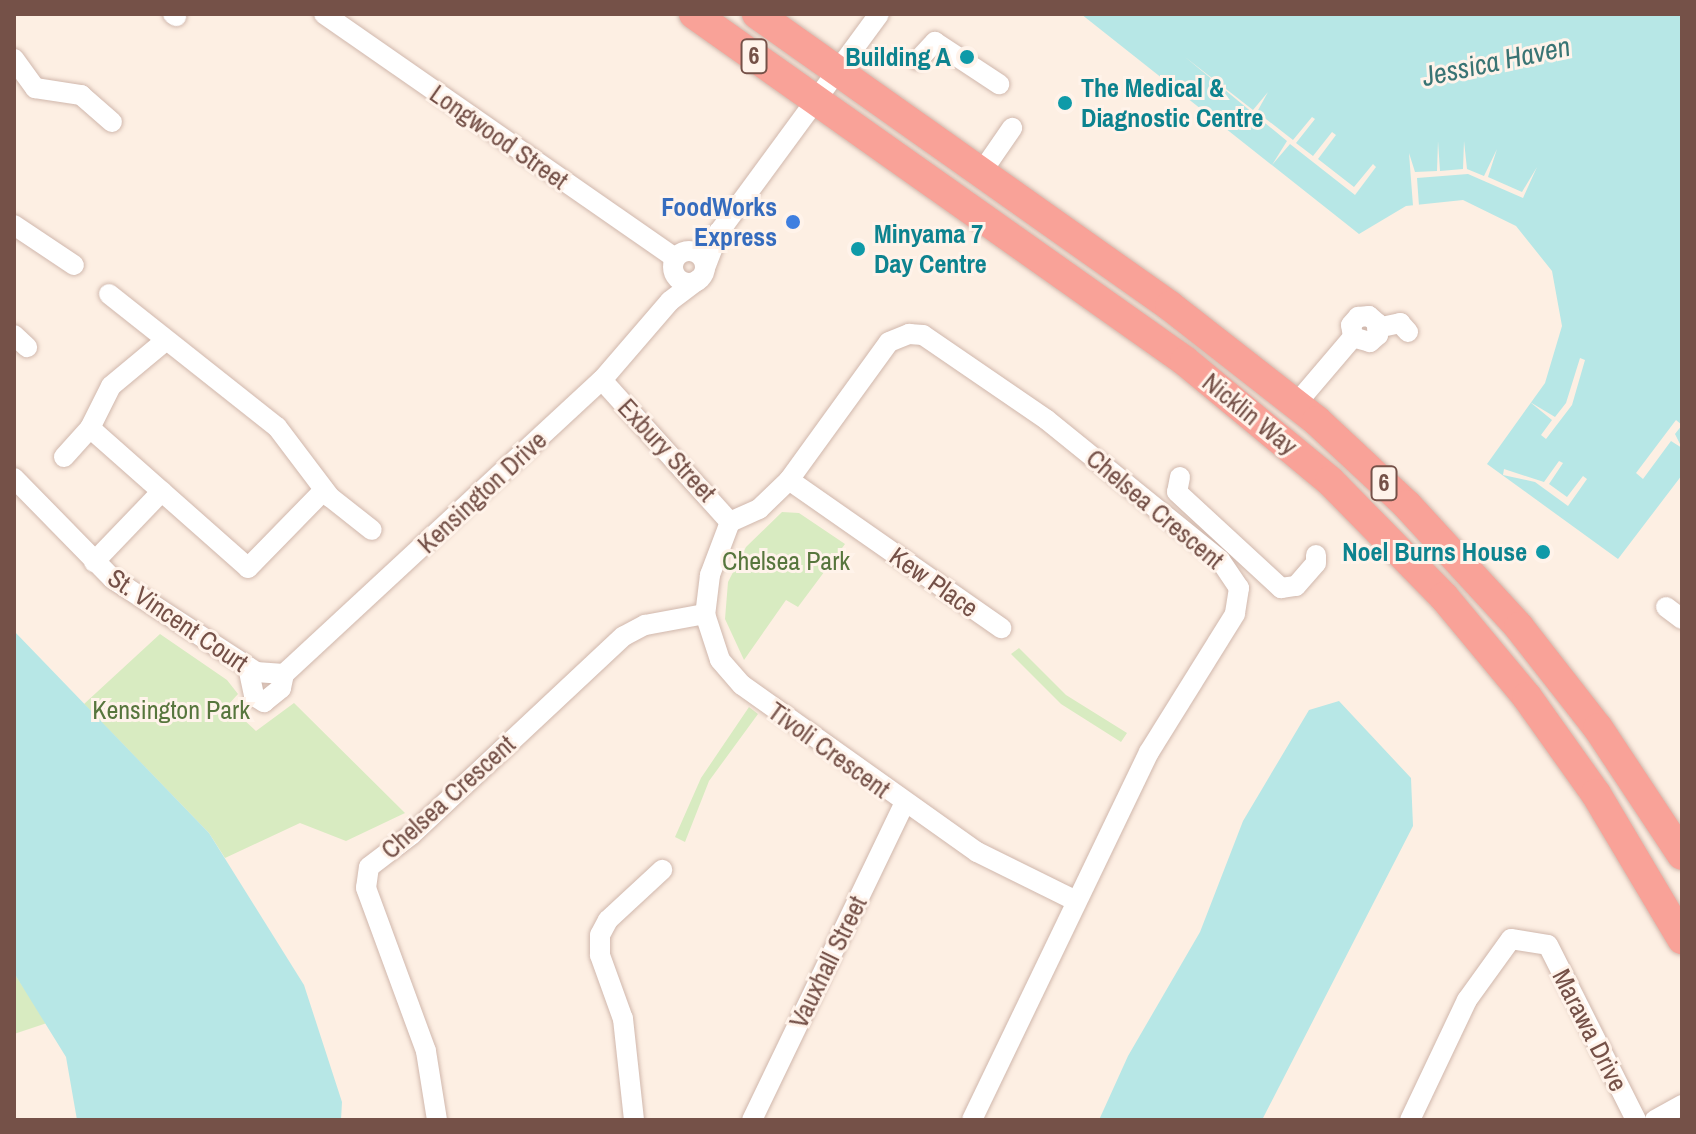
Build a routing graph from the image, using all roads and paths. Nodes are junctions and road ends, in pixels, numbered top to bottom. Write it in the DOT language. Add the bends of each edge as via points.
graph roads {
  1 [pos="324,14"];
  2 [pos="694,14"];
  3 [pos="757,14"];
  4 [pos="879,14"];
  5 [pos="14,59"];
  6 [pos="918,60"];
  7 [pos="836,69"];
  8 [pos="999,84"];
  9 [pos="813,98"];
  10 [pos="112,122"];
  11 [pos="1012,128"];
  12 [pos="981,173"];
  13 [pos="14,225"];
  14 [pos="719,232"];
  15 [pos="681,262"];
  16 [pos="74,265"];
  17 [pos="702,274"];
  18 [pos="109,294"];
  19 [pos="670,301"];
  20 [pos="1408,332"];
  21 [pos="165,341"];
  22 [pos="602,380"];
  23 [pos="1296,404"];
  24 [pos="90,428"];
  25 [pos="64,457"];
  26 [pos="1180,477"];
  27 [pos="14,478"];
  28 [pos="789,480"];
  29 [pos="324,490"];
  30 [pos="162,491"];
  31 [pos="730,522"];
  32 [pos="372,530"];
  33 [pos="1316,555"];
  34 [pos="94,562"];
  35 [pos="705,614"];
  36 [pos="1001,628"];
  37 [pos="284,674"];
  38 [pos="904,804"];
  39 [pos="1682,855"];
  40 [pos="662,870"];
  41 [pos="1074,900"];
  42 [pos="1682,939"];
  43 [pos="1682,1105"];
  44 [pos="437,1120"];
  45 [pos="634,1120"];
  46 [pos="752,1120"];
  47 [pos="972,1120"];
  48 [pos="1410,1120"];
  49 [pos="1636,1120"];
  50 [pos="1655,1120"];
  1 -- 15 [label="street, Longwood Street"];
  2 -- 9 [label="highway, Nicklin Way / 6"];
  3 -- 7 [label="highway, Nicklin Way / 6"];
  4 -- 7 [label="street"];
  5 -- 10 [label="street" via="35,88 81,95"];
  6 -- 8 [label="street" via="935,42"];
  7 -- 9 [label="street"];
  7 -- 12 [label="highway, Nicklin Way / 6"];
  9 -- 14 [label="street"];
  9 -- 42 [label="highway, Nicklin Way / 6" via="1185,361 1367,516 1444,597 1527,697 1596,794"];
  11 -- 12 [label="street"];
  12 -- 23 [label="highway, Nicklin Way / 6" via="1182,314"];
  13 -- 16 [label="street"];
  14 -- 15 [label="street"];
  14 -- 17 [label="street"];
  15 -- 17 [label="street" via="702,257"];
  15 -- 17 [label="street" via="687,283"];
  15 -- 19 [label="street, Kensington Drive"];
  17 -- 19 [label="street, Kensington Drive"];
  18 -- 21 [label="street"];
  19 -- 22 [label="street, Kensington Drive"];
  20 -- 23 [label="street" via="1400,323 1377,328 1369,316 1358,317 1351,325 1353,337"];
  21 -- 24 [label="street" via="111,386"];
  21 -- 29 [label="street" via="277,427"];
  22 -- 31 [label="street, Exbury Street"];
  22 -- 37 [label="street, Kensington Drive"];
  23 -- 39 [label="highway, Nicklin Way / 6" via="1407,505 1519,627 1598,728"];
  24 -- 25 [label="street"];
  24 -- 30 [label="street"];
  26 -- 33 [label="street" via="1177,492 1281,588 1296,586 1316,563"];
  27 -- 34 [label="street, St. Vincent Court"];
  28 -- 31 [label="street, Chelsea Crescent" via="759,509"];
  28 -- 36 [label="street, Kew Place"];
  28 -- 41 [label="street, Chelsea Crescent" via="889,342 923,335 1047,420 1231,573 1239,588 1235,614 1149,752"];
  29 -- 30 [label="street" via="248,568"];
  29 -- 32 [label="street"];
  30 -- 34 [label="street"];
  31 -- 35 [label="street, Tivoli Crescent" via="710,575"];
  34 -- 37 [label="street, St. Vincent Court" via="248,667"];
  35 -- 38 [label="street, Tivoli Crescent" via="720,660 742,685"];
  35 -- 44 [label="street, Chelsea Crescent" via="645,625 624,636 411,835 369,867 366,888 426,1051"];
  38 -- 41 [label="street, Tivoli Crescent" via="977,852"];
  38 -- 46 [label="street, Vauxhall Street"];
  40 -- 45 [label="street" via="608,920 600,935 600,955 623,1019"];
  41 -- 47 [label="street, Chelsea Crescent"];
  43 -- 50 [label="street"];
  48 -- 49 [label="street, Marawa Drive" via="1467,1000 1511,939 1548,945"];
}
